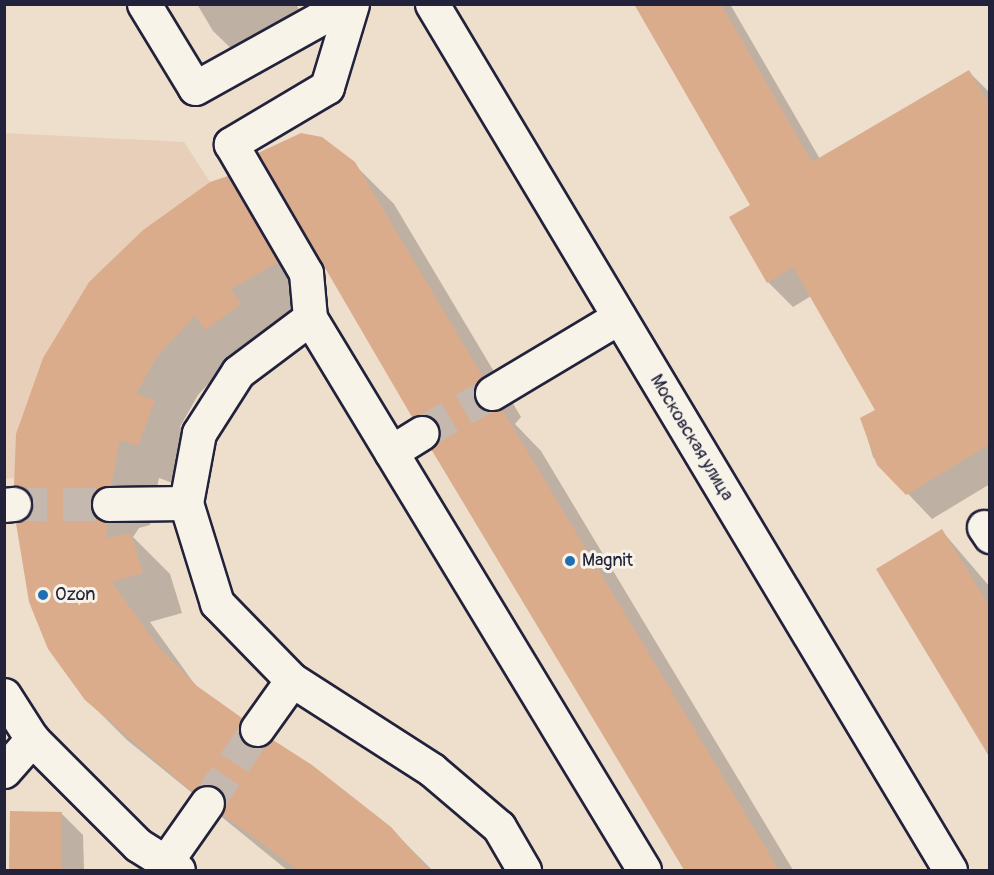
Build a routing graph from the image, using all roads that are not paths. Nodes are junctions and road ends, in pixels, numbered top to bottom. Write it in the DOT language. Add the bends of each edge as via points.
graph roads {
  1 [pos="144,4"];
  2 [pos="346,4"];
  3 [pos="352,4"];
  4 [pos="432,4"];
  5 [pos="619,317"];
  6 [pos="310,318"];
  7 [pos="492,393"];
  8 [pos="422,433"];
  9 [pos="391,452"];
  10 [pos="186,503"];
  11 [pos="109,504"];
  12 [pos="292,680"];
  13 [pos="4,695"];
  14 [pos="257,729"];
  15 [pos="32,739"];
  16 [pos="4,771"];
  17 [pos="207,803"];
  18 [pos="172,866"];
  19 [pos="524,870"];
  20 [pos="644,870"];
  21 [pos="950,870"];
  1 -- 2 [label="street" via="195,88"];
  3 -- 6 [label="street" via="327,87 231,144 306,273"];
  4 -- 5 [label="street, Московская улица"];
  5 -- 7 [label="street"];
  5 -- 21 [label="street, Московская улица"];
  6 -- 9 [label="street"];
  6 -- 10 [label="street" via="238,372 199,433"];
  8 -- 9 [label="street"];
  9 -- 20 [label="street"];
  10 -- 11 [label="street"];
  10 -- 12 [label="street" via="217,603"];
  12 -- 14 [label="street"];
  12 -- 19 [label="street" via="432,770 499,828"];
  13 -- 15 [label="street"];
  15 -- 16 [label="street"];
  15 -- 18 [label="street" via="138,845"];
  17 -- 18 [label="street"];
}
